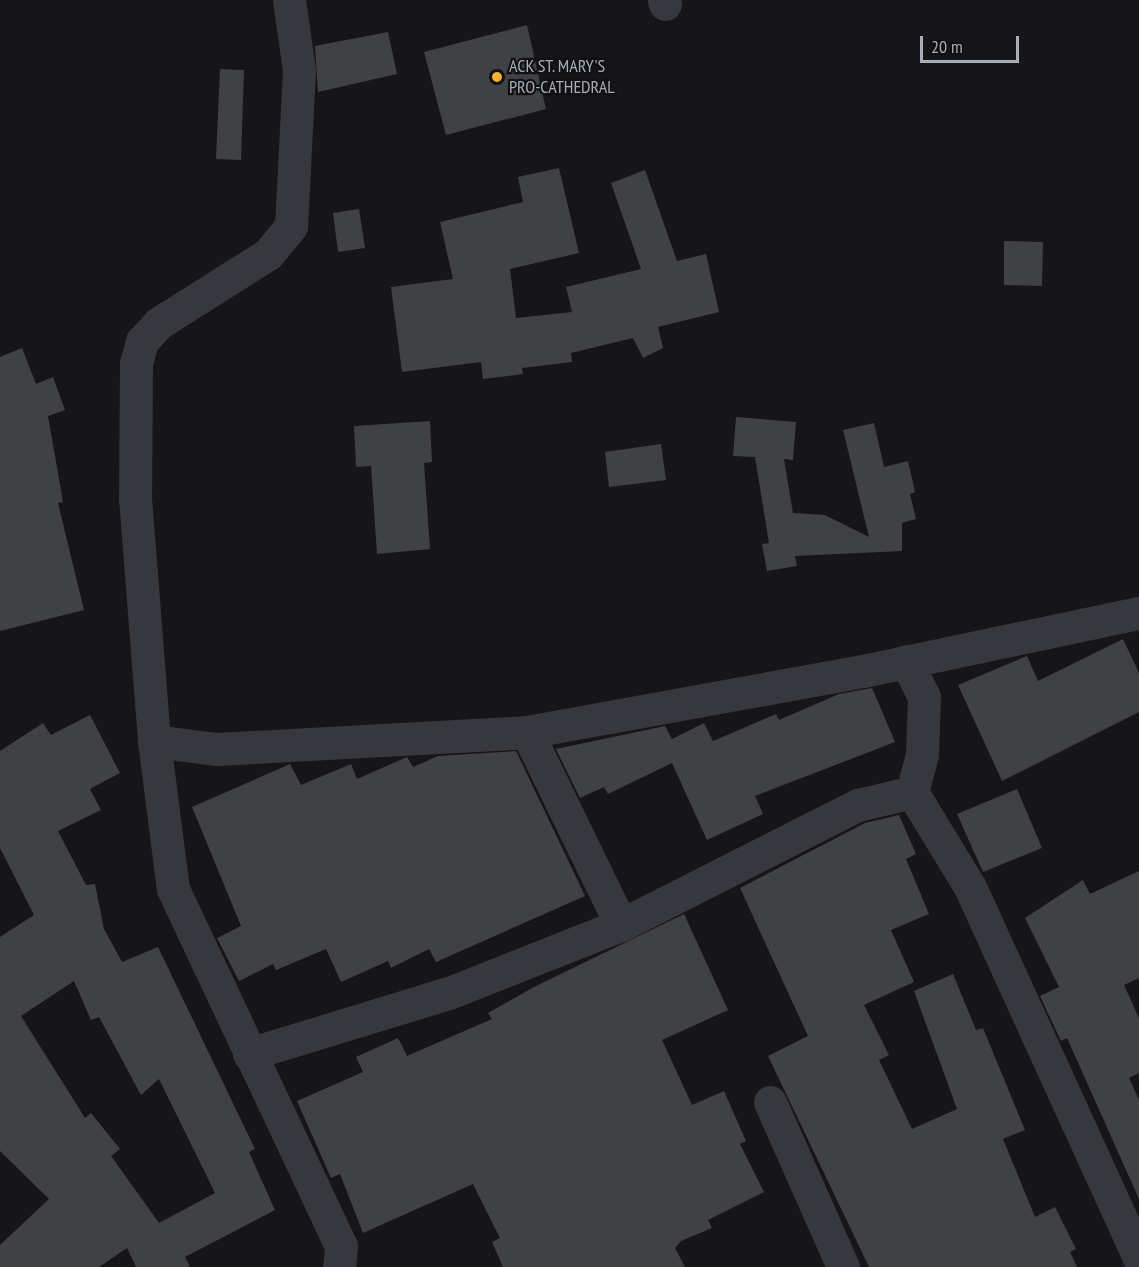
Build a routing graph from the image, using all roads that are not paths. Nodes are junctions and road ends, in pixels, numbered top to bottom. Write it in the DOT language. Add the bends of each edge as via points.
graph roads {
  1 [pos="289,0"];
  2 [pos="1139,613"];
  3 [pos="906,661"];
  4 [pos="527,732"];
  5 [pos="154,741"];
  6 [pos="912,792"];
  7 [pos="621,925"];
  8 [pos="249,1054"];
  9 [pos="770,1102"];
  10 [pos="1139,1258"];
  11 [pos="339,1267"];
  12 [pos="843,1267"];
  1 -- 5 [label="street" via="299,70 291,226 268,254 159,323 142,341 136,363 135,498"];
  2 -- 3 [label="street"];
  3 -- 4 [label="street"];
  3 -- 6 [label="street" via="924,697 922,754"];
  4 -- 5 [label="street" via="216,749"];
  4 -- 7 [label="street"];
  5 -- 8 [label="street" via="170,878"];
  6 -- 7 [label="street" via="858,805"];
  6 -- 10 [label="street" via="970,886"];
  7 -- 8 [label="street" via="449,993"];
  8 -- 11 [label="street" via="340,1246"];
  9 -- 12 [label="street"];
}
